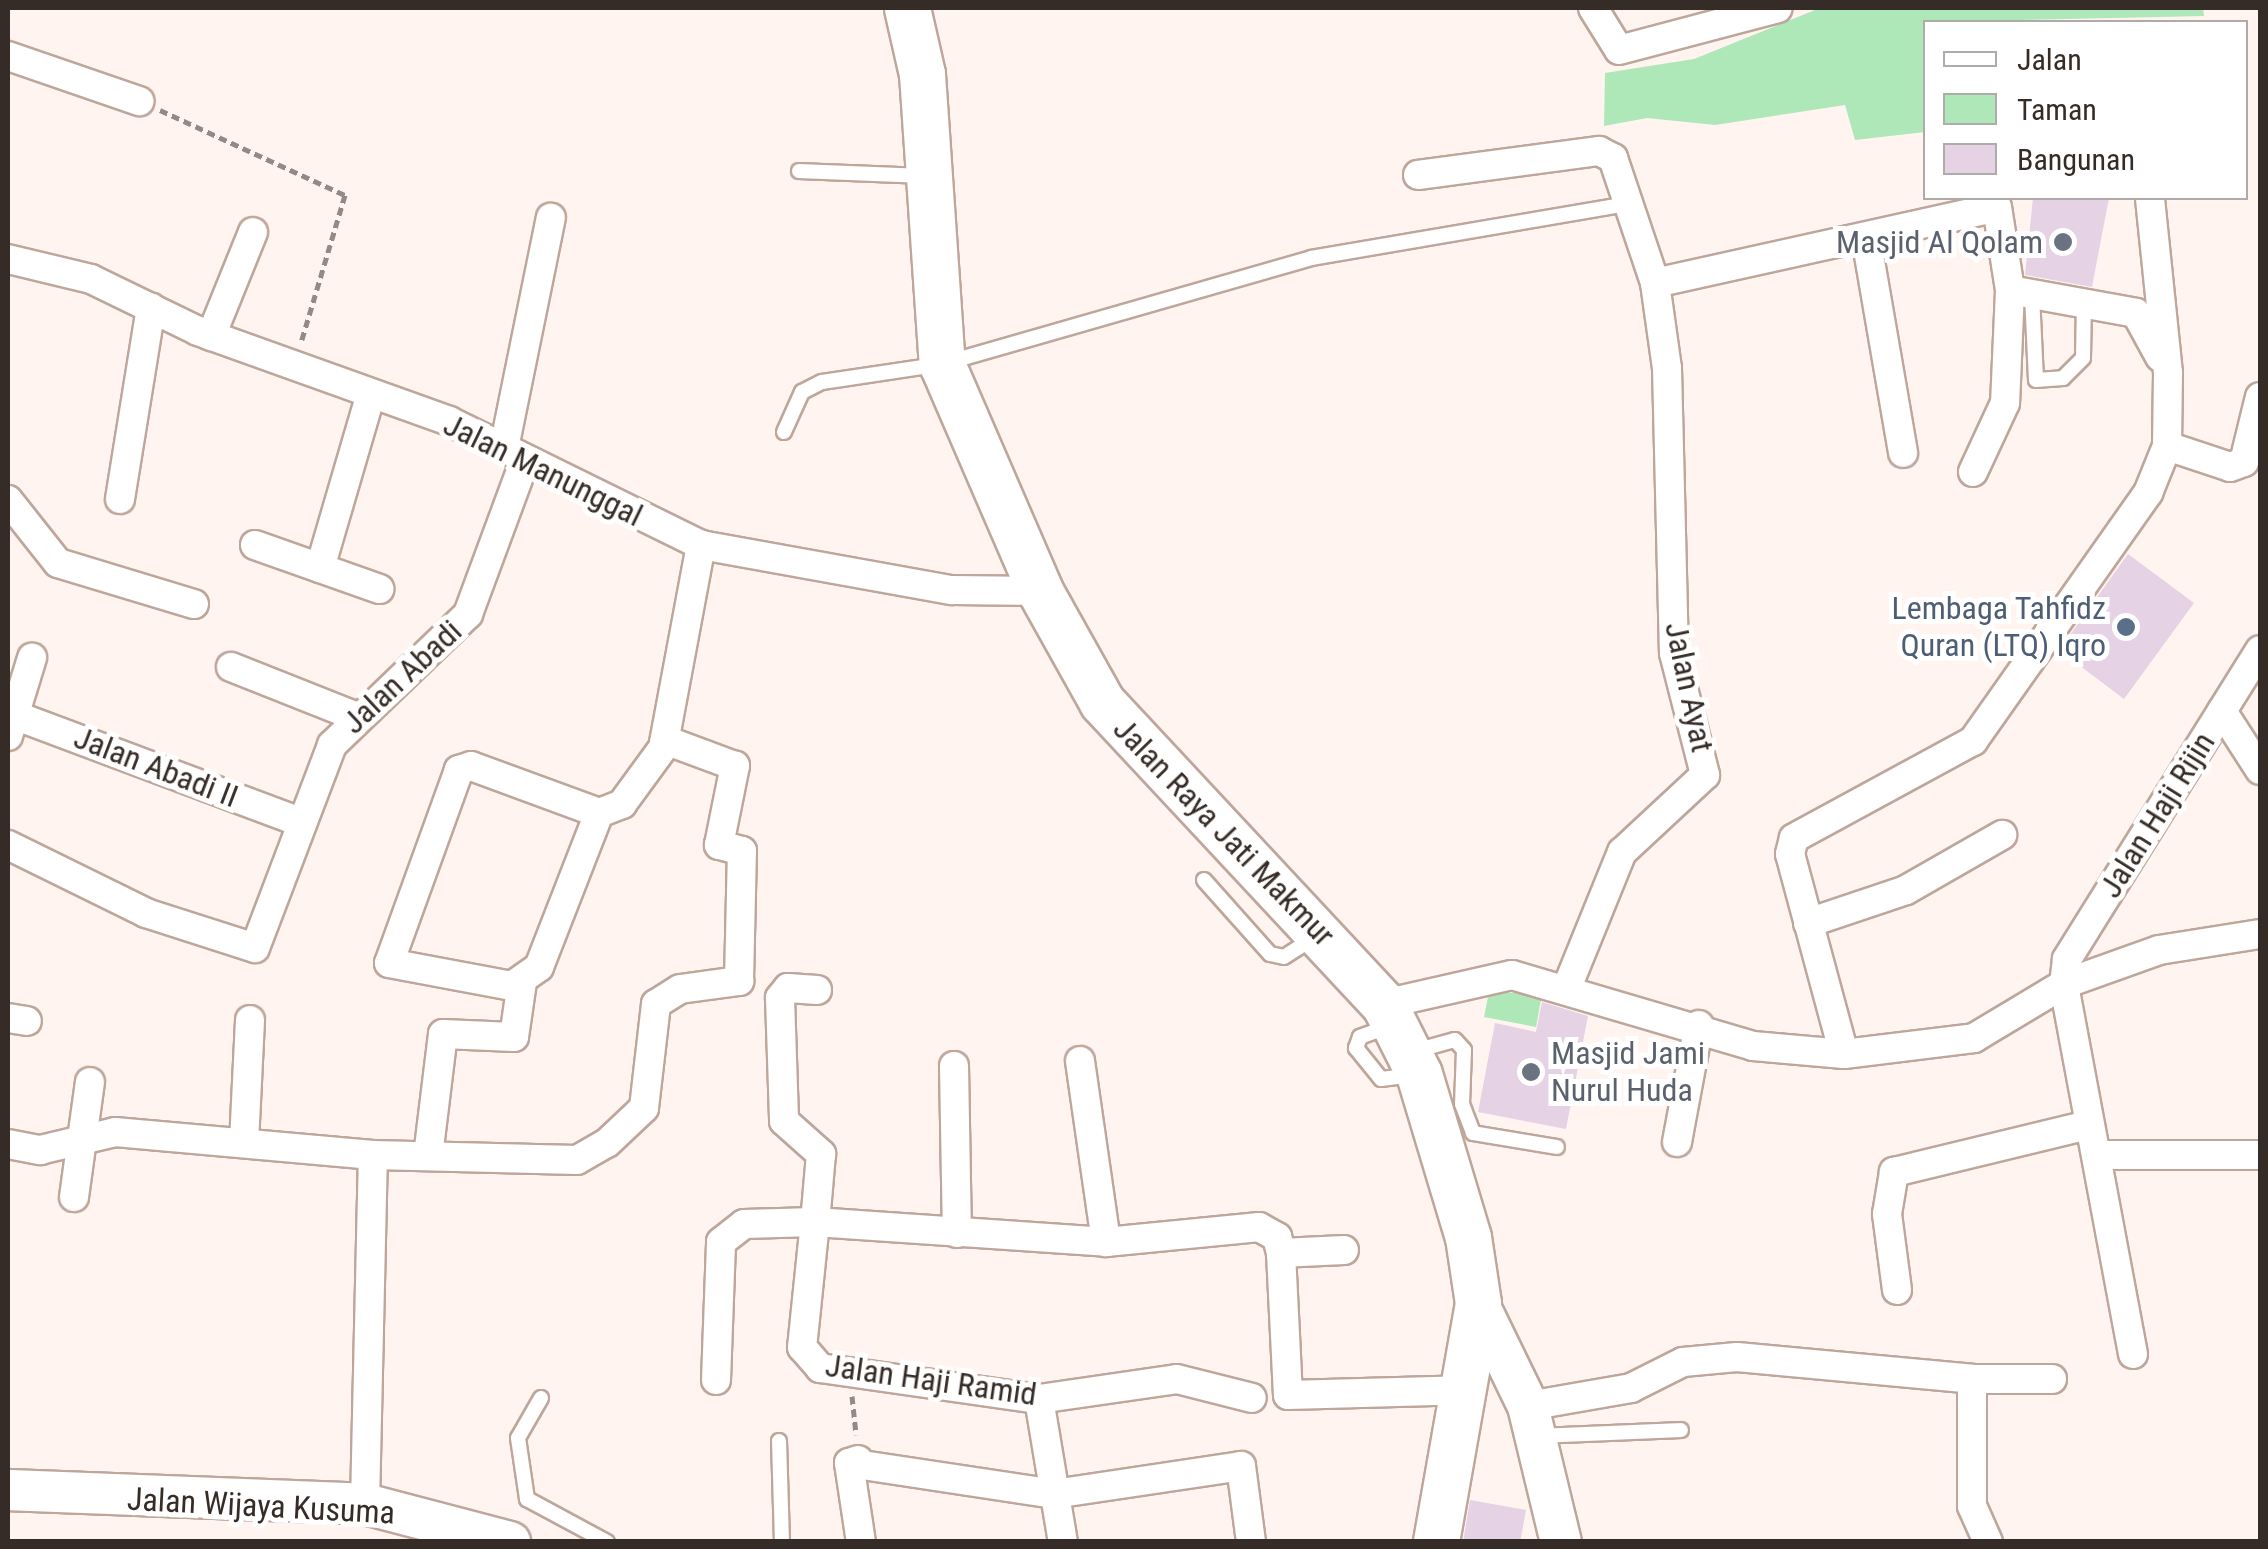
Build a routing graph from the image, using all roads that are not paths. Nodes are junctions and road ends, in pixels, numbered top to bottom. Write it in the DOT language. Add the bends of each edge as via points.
graph roads {
  1 [pos="908,8"];
  2 [pos="1593,8"];
  3 [pos="1778,8"];
  4 [pos="8,56"];
  5 [pos="139,101"];
  6 [pos="799,172"];
  7 [pos="1418,175"];
  8 [pos="929,176"];
  9 [pos="2150,200"];
  10 [pos="1632,203"];
  11 [pos="551,218"];
  12 [pos="252,232"];
  13 [pos="1866,238"];
  14 [pos="8,259"];
  15 [pos="1654,283"];
  16 [pos="2021,292"];
  17 [pos="2084,303"];
  18 [pos="151,307"];
  19 [pos="211,336"];
  20 [pos="942,364"];
  21 [pos="2168,373"];
  22 [pos="371,394"];
  23 [pos="2260,397"];
  24 [pos="784,432"];
  25 [pos="2166,446"];
  26 [pos="1904,453"];
  27 [pos="514,454"];
  28 [pos="1973,472"];
  29 [pos="120,499"];
  30 [pos="8,500"];
  31 [pos="255,544"];
  32 [pos="701,546"];
  33 [pos="320,568"];
  34 [pos="379,590"];
  35 [pos="1040,592"];
  36 [pos="194,604"];
  37 [pos="2260,650"];
  38 [pos="32,658"];
  39 [pos="231,667"];
  40 [pos="2222,712"];
  41 [pos="356,717"];
  42 [pos="11,725"];
  43 [pos="665,740"];
  44 [pos="2260,770"];
  45 [pos="599,813"];
  46 [pos="297,821"];
  47 [pos="2002,835"];
  48 [pos="8,844"];
  49 [pos="1204,880"];
  50 [pos="1808,922"];
  51 [pos="1321,932"];
  52 [pos="2260,934"];
  53 [pos="522,982"];
  54 [pos="2064,984"];
  55 [pos="1568,985"];
  56 [pos="817,990"];
  57 [pos="250,1020"];
  58 [pos="1699,1025"];
  59 [pos="1402,1038"];
  60 [pos="1844,1054"];
  61 [pos="1080,1060"];
  62 [pos="954,1066"];
  63 [pos="90,1082"];
  64 [pos="2089,1125"];
  65 [pos="80,1140"];
  66 [pos="1459,1141"];
  67 [pos="1677,1142"];
  68 [pos="244,1143"];
  69 [pos="8,1144"];
  70 [pos="1556,1147"];
  71 [pos="373,1155"];
  72 [pos="2098,1155"];
  73 [pos="2260,1155"];
  74 [pos="428,1156"];
  75 [pos="74,1197"];
  76 [pos="815,1222"];
  77 [pos="957,1233"];
  78 [pos="1106,1242"];
  79 [pos="1344,1250"];
  80 [pos="1282,1254"];
  81 [pos="1897,1290"];
  82 [pos="1478,1303"];
  83 [pos="2133,1354"];
  84 [pos="1972,1378"];
  85 [pos="716,1380"];
  86 [pos="2052,1380"];
  87 [pos="1462,1390"];
  88 [pos="541,1398"];
  89 [pos="1252,1398"];
  90 [pos="1039,1399"];
  91 [pos="1531,1422"];
  92 [pos="1681,1430"];
  93 [pos="779,1441"];
  94 [pos="8,1490"];
  95 [pos="1054,1494"];
  96 [pos="365,1504"];
  97 [pos="510,1542"];
  98 [pos="607,1542"];
  99 [pos="782,1542"];
  100 [pos="861,1542"];
  101 [pos="1063,1542"];
  102 [pos="1251,1542"];
  103 [pos="1436,1542"];
  104 [pos="1561,1542"];
  105 [pos="1988,1542"];
  1 -- 8 [label="main road, Jalan Raya Jati Makmur"];
  2 -- 3 [label="street" via="1609,44 1627,49 1665,44"];
  4 -- 5 [label="street"];
  6 -- 8 [label="lane"];
  7 -- 10 [label="street, Jalan Ayat" via="1599,152 1613,158"];
  8 -- 20 [label="main road, Jalan Raya Jati Makmur"];
  9 -- 21 [label="street"];
  10 -- 15 [label="street, Jalan Ayat"];
  10 -- 20 [label="lane" via="1311,258"];
  11 -- 27 [label="street, Jalan Abadi"];
  12 -- 19 [label="street"];
  13 -- 15 [label="street"];
  13 -- 16 [label="street" via="1998,207"];
  13 -- 26 [label="street"];
  14 -- 18 [label="street, Jalan Manunggal" via="91,279"];
  15 -- 55 [label="street, Jalan Ayat" via="1666,368 1674,653 1705,775 1622,852"];
  16 -- 17 [label="street"];
  16 -- 17 [label="lane" via="2036,380 2063,378 2083,358"];
  16 -- 28 [label="street" via="2004,403"];
  17 -- 21 [label="street" via="2136,313"];
  18 -- 19 [label="street, Jalan Manunggal"];
  18 -- 29 [label="street"];
  19 -- 22 [label="street, Jalan Manunggal"];
  20 -- 24 [label="lane" via="822,382 802,392"];
  20 -- 35 [label="main road, Jalan Raya Jati Makmur"];
  21 -- 25 [label="street"];
  22 -- 27 [label="street, Jalan Manunggal"];
  22 -- 33 [label="street"];
  23 -- 25 [label="street" via="2244,462"];
  25 -- 50 [label="street" via="2129,522 1973,741 1794,838 1790,854"];
  27 -- 32 [label="street, Jalan Manunggal"];
  27 -- 41 [label="street, Jalan Abadi" via="468,614"];
  30 -- 36 [label="street" via="58,563"];
  31 -- 33 [label="street"];
  32 -- 35 [label="street, Jalan Manunggal" via="952,590"];
  32 -- 43 [label="street"];
  33 -- 34 [label="street"];
  35 -- 51 [label="main road, Jalan Raya Jati Makmur" via="1102,702"];
  37 -- 40 [label="street, Jalan Haji Rijin"];
  38 -- 42 [label="street"];
  39 -- 41 [label="street"];
  40 -- 44 [label="street"];
  40 -- 54 [label="street, Jalan Haji Rijin" via="2067,959"];
  41 -- 46 [label="street, Jalan Abadi" via="332,745"];
  42 -- 46 [label="street, Jalan Abadi II"];
  43 -- 45 [label="street" via="622,804"];
  43 -- 74 [label="street" via="736,766 719,845 742,851 738,981 680,989 656,1004 644,1108 608,1143 577,1160"];
  45 -- 53 [label="street" via="539,967"];
  45 -- 53 [label="street" via="472,766 450,780 389,963 468,983"];
  46 -- 48 [label="street, Jalan Abadi" via="254,948 146,913"];
  47 -- 50 [label="street" via="1906,890"];
  49 -- 51 [label="lane" via="1270,954 1292,954"];
  50 -- 60 [label="street"];
  51 -- 59 [label="main road, Jalan Raya Jati Makmur"];
  52 -- 54 [label="street" via="2159,950"];
  53 -- 74 [label="street" via="514,1037 443,1034"];
  54 -- 60 [label="street" via="1974,1038"];
  54 -- 64 [label="street"];
  55 -- 58 [label="street"];
  55 -- 59 [label="street" via="1484,974"];
  56 -- 76 [label="street" via="788,988 780,998 784,1122 820,1154"];
  57 -- 68 [label="street"];
  58 -- 60 [label="street" via="1754,1046"];
  58 -- 67 [label="street"];
  59 -- 66 [label="main road, Jalan Raya Jati Makmur"];
  61 -- 78 [label="street"];
  62 -- 77 [label="street"];
  63 -- 65 [label="street"];
  64 -- 72 [label="street"];
  64 -- 81 [label="street" via="1892,1174 1886,1214"];
  65 -- 68 [label="street" via="115,1132"];
  65 -- 69 [label="street" via="40,1150"];
  65 -- 75 [label="street"];
  66 -- 70 [label="lane"];
  66 -- 82 [label="main road, Jalan Raya Jati Makmur"];
  68 -- 71 [label="street"];
  71 -- 74 [label="street"];
  71 -- 96 [label="street"];
  72 -- 73 [label="street"];
  72 -- 83 [label="street"];
  76 -- 77 [label="street"];
  76 -- 85 [label="street" via="744,1224 721,1242"];
  76 -- 90 [label="street, Jalan Haji Ramid" via="802,1347 811,1365 923,1376"];
  77 -- 78 [label="street"];
  78 -- 80 [label="street" via="1242,1225 1274,1233"];
  79 -- 80 [label="street"];
  80 -- 87 [label="street" via="1288,1395"];
  82 -- 87 [label="main road, Jalan Raya Jati Makmur"];
  82 -- 91 [label="street"];
  84 -- 86 [label="street"];
  84 -- 91 [label="street" via="1736,1357 1683,1362"];
  84 -- 105 [label="street" via="1972,1506"];
  87 -- 103 [label="main road, Jalan Raya Jati Makmur"];
  88 -- 98 [label="lane" via="518,1438 527,1499"];
  89 -- 90 [label="street, Jalan Haji Ramid" via="1176,1379"];
  90 -- 95 [label="street"];
  91 -- 92 [label="lane"];
  91 -- 104 [label="street"];
  93 -- 99 [label="lane"];
  94 -- 96 [label="street, Jalan Wijaya Kusuma"];
  95 -- 100 [label="street" via="854,1462"];
  95 -- 101 [label="street"];
  95 -- 102 [label="street" via="1240,1466"];
  96 -- 97 [label="street, Jalan Wijaya Kusuma"];
}
